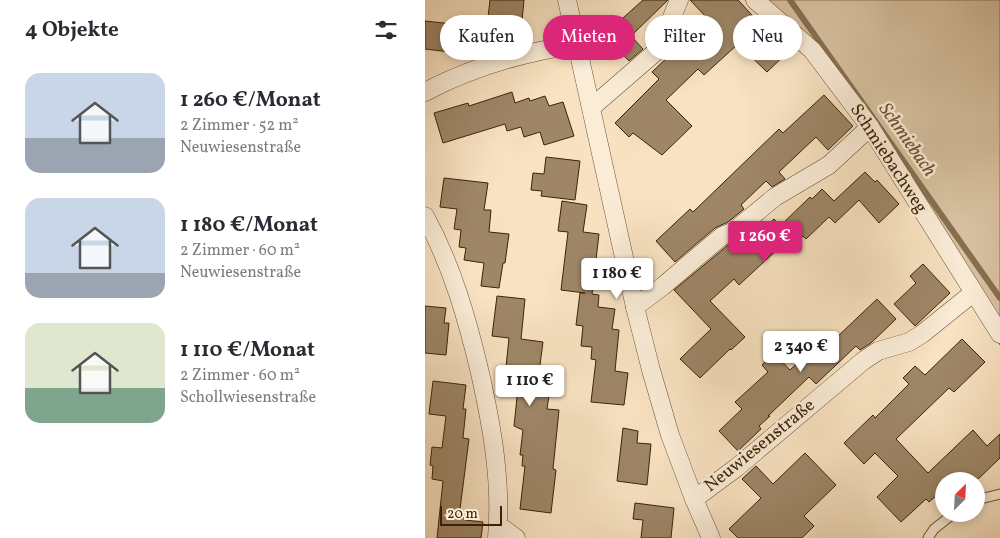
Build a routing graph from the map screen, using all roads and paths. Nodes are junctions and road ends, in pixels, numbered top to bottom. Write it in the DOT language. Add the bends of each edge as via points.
graph roads {
  1 [pos="567,0"];
  2 [pos="679,0"];
  3 [pos="755,0"];
  4 [pos="570,15"];
  5 [pos="543,51"];
  6 [pos="581,60"];
  7 [pos="425,92"];
  8 [pos="592,107"];
  9 [pos="870,127"];
  10 [pos="425,216"];
  11 [pos="973,293"];
  12 [pos="635,307"];
  13 [pos="1000,334"];
  14 [pos="1000,494"];
  15 [pos="985,498"];
  16 [pos="694,499"];
  17 [pos="943,522"];
  18 [pos="498,532"];
  19 [pos="516,538"];
  20 [pos="711,538"];
  21 [pos="928,538"];
  1 -- 4 [label="street, Neuwiesenstraße"];
  2 -- 8 [label="street" via="659,49"];
  3 -- 9 [label="street, Schmiebachweg" via="812,50"];
  5 -- 7 [label="street" via="506,59"];
  6 -- 8 [label="street, Neuwiesenstraße"];
  8 -- 12 [label="street, Neuwiesenstraße"];
  9 -- 11 [label="street, Schmiebachweg"];
  9 -- 12 [label="street" via="829,165 775,197"];
  10 -- 18 [label="street" via="448,263 472,341 491,424 499,497"];
  11 -- 13 [label="street, Schmiebachweg"];
  11 -- 16 [label="street, Neuwiesenstraße" via="923,334 863,360"];
  12 -- 16 [label="street, Neuwiesenstraße" via="670,435"];
  14 -- 15 [label="lane"];
  16 -- 20 [label="street, Neuwiesenstraße"];
  17 -- 21 [label="lane"];
  18 -- 19 [label="street"];
}
